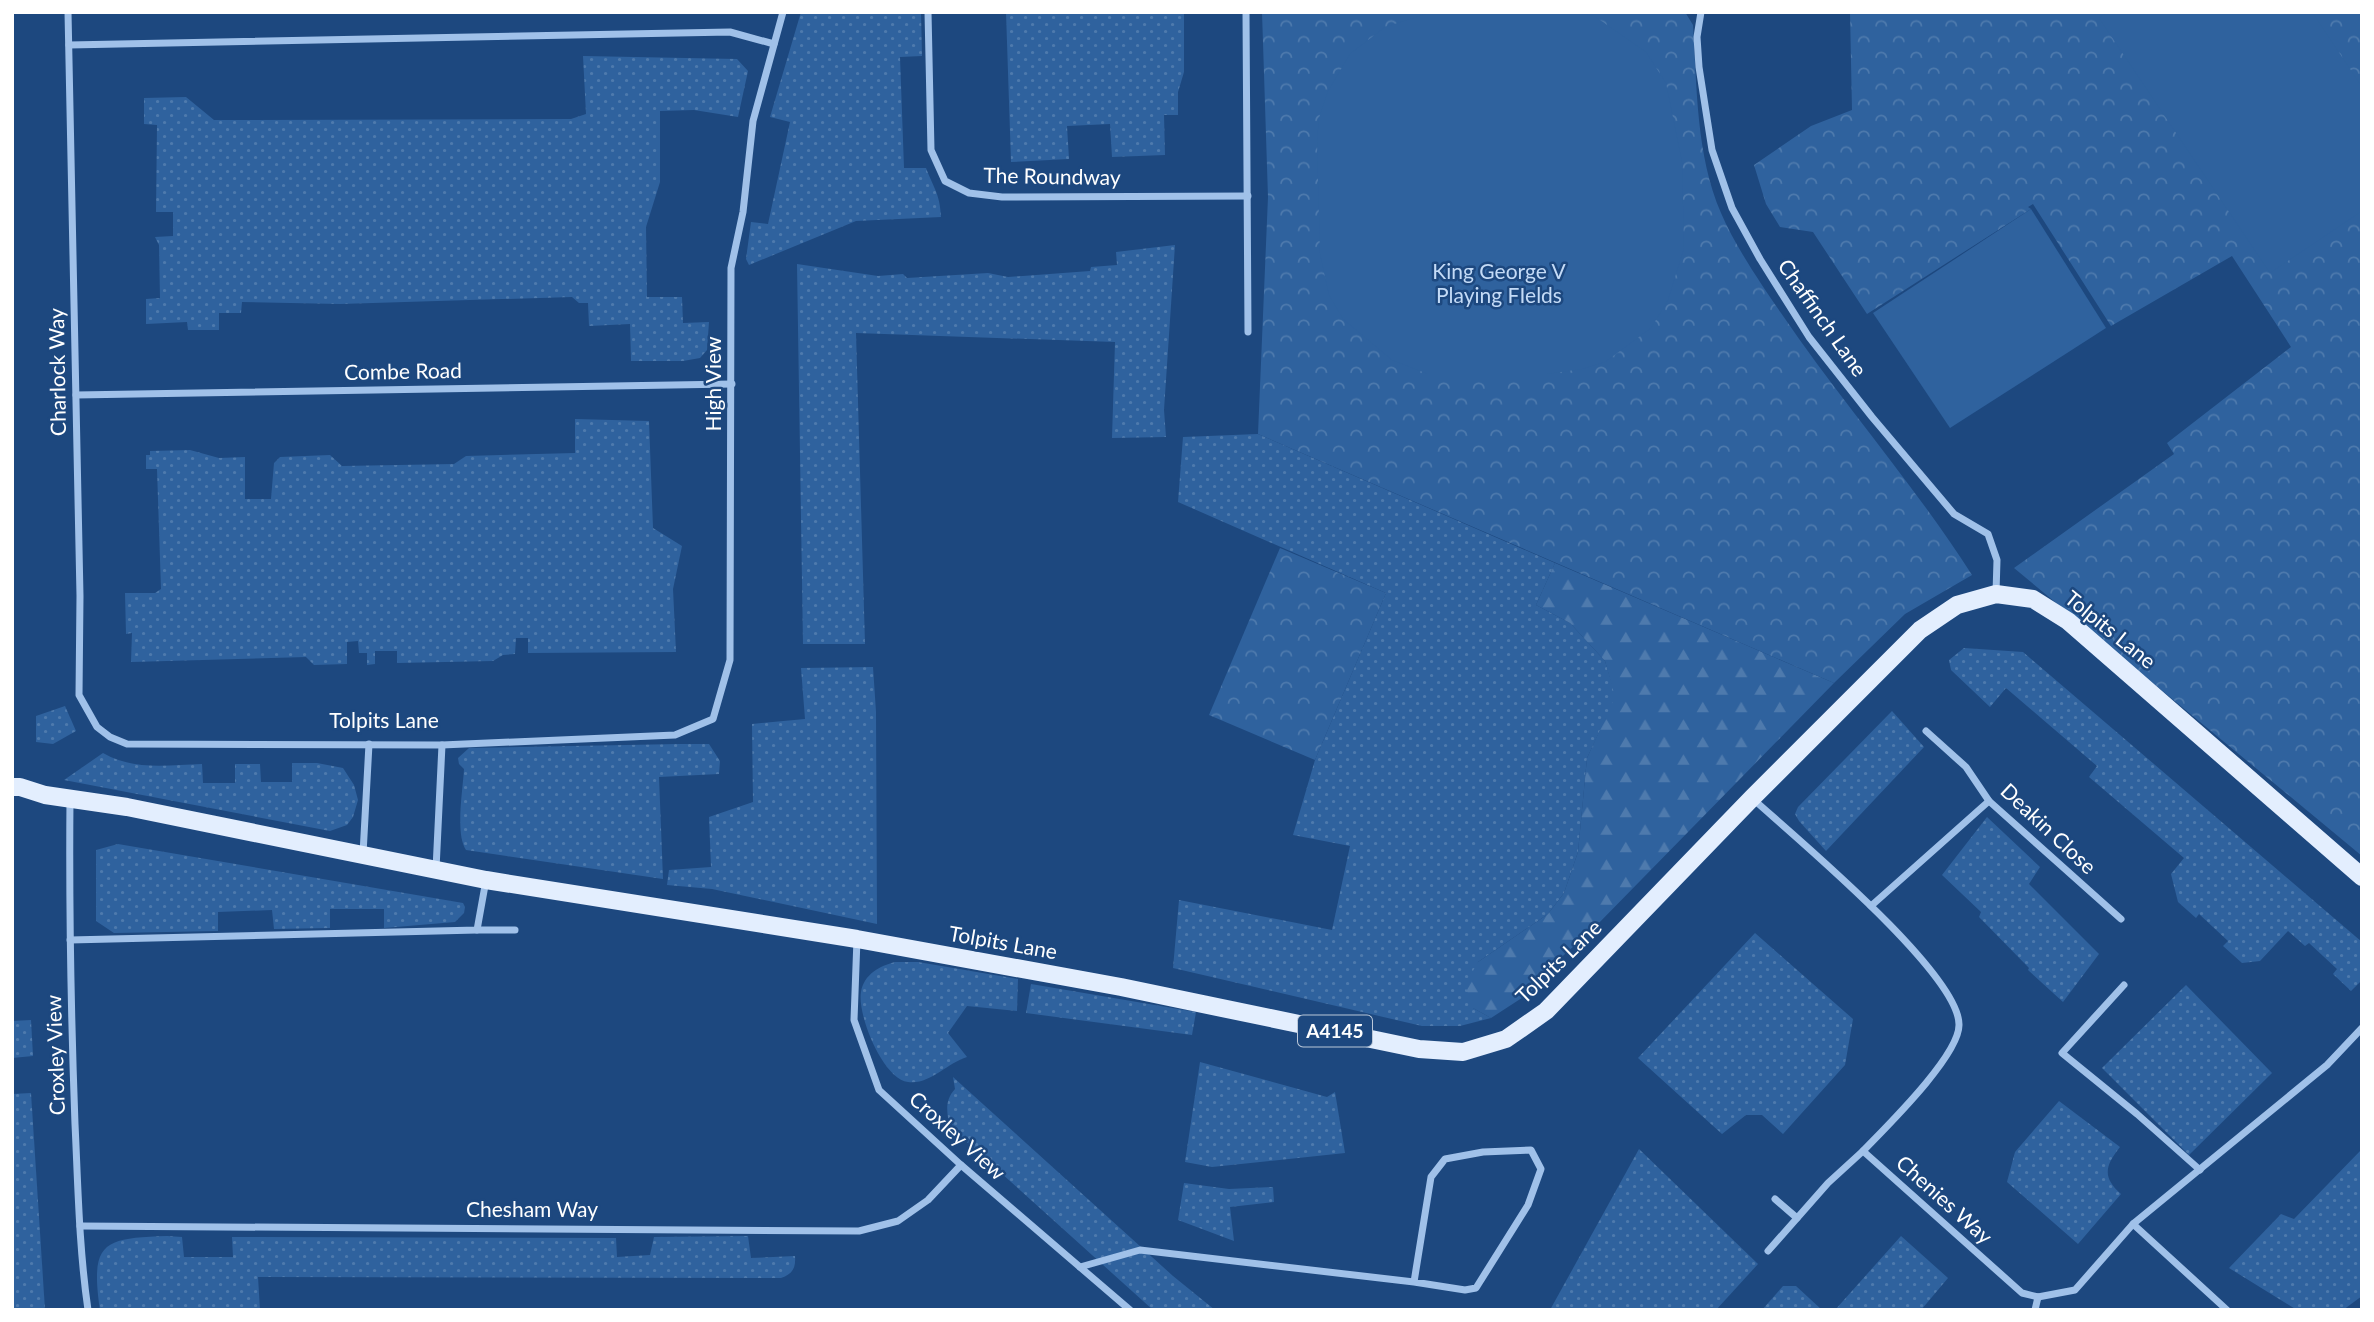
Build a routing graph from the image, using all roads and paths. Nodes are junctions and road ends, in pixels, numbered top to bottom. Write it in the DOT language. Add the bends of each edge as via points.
graph roads {
  1 [pos="68,12"];
  2 [pos="783,12"];
  3 [pos="928,12"];
  4 [pos="1246,12"];
  5 [pos="1700,14"];
  6 [pos="774,44"];
  7 [pos="69,45"];
  8 [pos="1248,196"];
  9 [pos="1248,332"];
  10 [pos="732,384"];
  11 [pos="76,395"];
  12 [pos="1996,594"];
  13 [pos="97,727"];
  14 [pos="1926,731"];
  15 [pos="676,735"];
  16 [pos="369,744"];
  17 [pos="442,745"];
  18 [pos="12,787"];
  19 [pos="1752,798"];
  20 [pos="70,799"];
  21 [pos="1989,802"];
  22 [pos="363,855"];
  23 [pos="436,869"];
  24 [pos="2362,877"];
  25 [pos="486,880"];
  26 [pos="1871,906"];
  27 [pos="2121,919"];
  28 [pos="477,930"];
  29 [pos="515,930"];
  30 [pos="857,939"];
  31 [pos="70,940"];
  32 [pos="2124,985"];
  33 [pos="2362,1028"];
  34 [pos="1863,1151"];
  35 [pos="961,1165"];
  36 [pos="2200,1170"];
  37 [pos="1775,1199"];
  38 [pos="1797,1218"];
  39 [pos="2133,1224"];
  40 [pos="79,1226"];
  41 [pos="1769,1251"];
  42 [pos="1080,1267"];
  43 [pos="1415,1282"];
  44 [pos="2038,1297"];
  45 [pos="88,1310"];
  46 [pos="1130,1310"];
  47 [pos="2035,1310"];
  48 [pos="2227,1310"];
  1 -- 7 [label="street, Charlock Way"];
  2 -- 6 [label="street, High View"];
  3 -- 8 [label="street, The Roundway" via="931,150 945,181 969,192 1002,197"];
  4 -- 8 [label="street"];
  5 -- 12 [label="street, Chaffinch Lane" via="1699,67 1710,138 1732,208 1809,337 1954,514 1987,534 1997,560"];
  6 -- 7 [label="street" via="730,32"];
  6 -- 10 [label="street, High View" via="753,121 732,268"];
  7 -- 11 [label="street, Charlock Way"];
  8 -- 9 [label="street"];
  10 -- 11 [label="street, Combe Road"];
  10 -- 15 [label="street, High View" via="730,660 713,719"];
  11 -- 13 [label="street, Charlock Way" via="79,695"];
  12 -- 19 [label="main road, Tolpits Lane / A4145" via="1957,605 1920,630"];
  12 -- 24 [label="main road, Tolpits Lane / A4145" via="2033,599 2068,621"];
  13 -- 16 [label="street, Tolpits Lane" via="127,744"];
  14 -- 21 [label="street, Deakin Close" via="1966,767"];
  15 -- 17 [label="street, Tolpits Lane"];
  16 -- 17 [label="street, Tolpits Lane"];
  16 -- 22 [label="street"];
  17 -- 23 [label="street"];
  18 -- 20 [label="main road, Tolpits Lane / A4145"];
  19 -- 26 [label="street"];
  19 -- 30 [label="main road, Tolpits Lane / A4145" via="1546,1011 1506,1039 1464,1052 1419,1049 1140,990"];
  20 -- 22 [label="main road, Tolpits Lane / A4145"];
  20 -- 31 [label="street, Croxley View"];
  21 -- 26 [label="street"];
  21 -- 27 [label="street, Deakin Close"];
  22 -- 23 [label="main road, Tolpits Lane / A4145"];
  23 -- 25 [label="main road, Tolpits Lane / A4145"];
  25 -- 28 [label="street"];
  25 -- 30 [label="main road, Tolpits Lane / A4145"];
  26 -- 34 [label="street" via="1931,970 1951,998 1959,1025 1952,1047 1902,1111"];
  28 -- 29 [label="street"];
  28 -- 31 [label="street"];
  30 -- 35 [label="street, Croxley View" via="854,1020 879,1090"];
  31 -- 40 [label="street, Croxley View"];
  32 -- 36 [label="street" via="2062,1053"];
  33 -- 36 [label="street" via="2327,1065"];
  34 -- 38 [label="street"];
  34 -- 44 [label="street, Chenies Way" via="2022,1293"];
  35 -- 40 [label="street, Chesham Way" via="928,1200 898,1221 859,1231"];
  35 -- 42 [label="street, Croxley View"];
  36 -- 39 [label="street"];
  37 -- 38 [label="street"];
  38 -- 41 [label="street"];
  39 -- 44 [label="street" via="2075,1290"];
  39 -- 48 [label="street"];
  40 -- 45 [label="street, Croxley View"];
  42 -- 43 [label="street" via="1140,1250"];
  42 -- 46 [label="street, Croxley View"];
  43 -- 43 [label="street" via="1476,1288 1528,1205 1541,1169 1531,1150 1445,1159 1432,1177"];
  44 -- 47 [label="street"];
}
